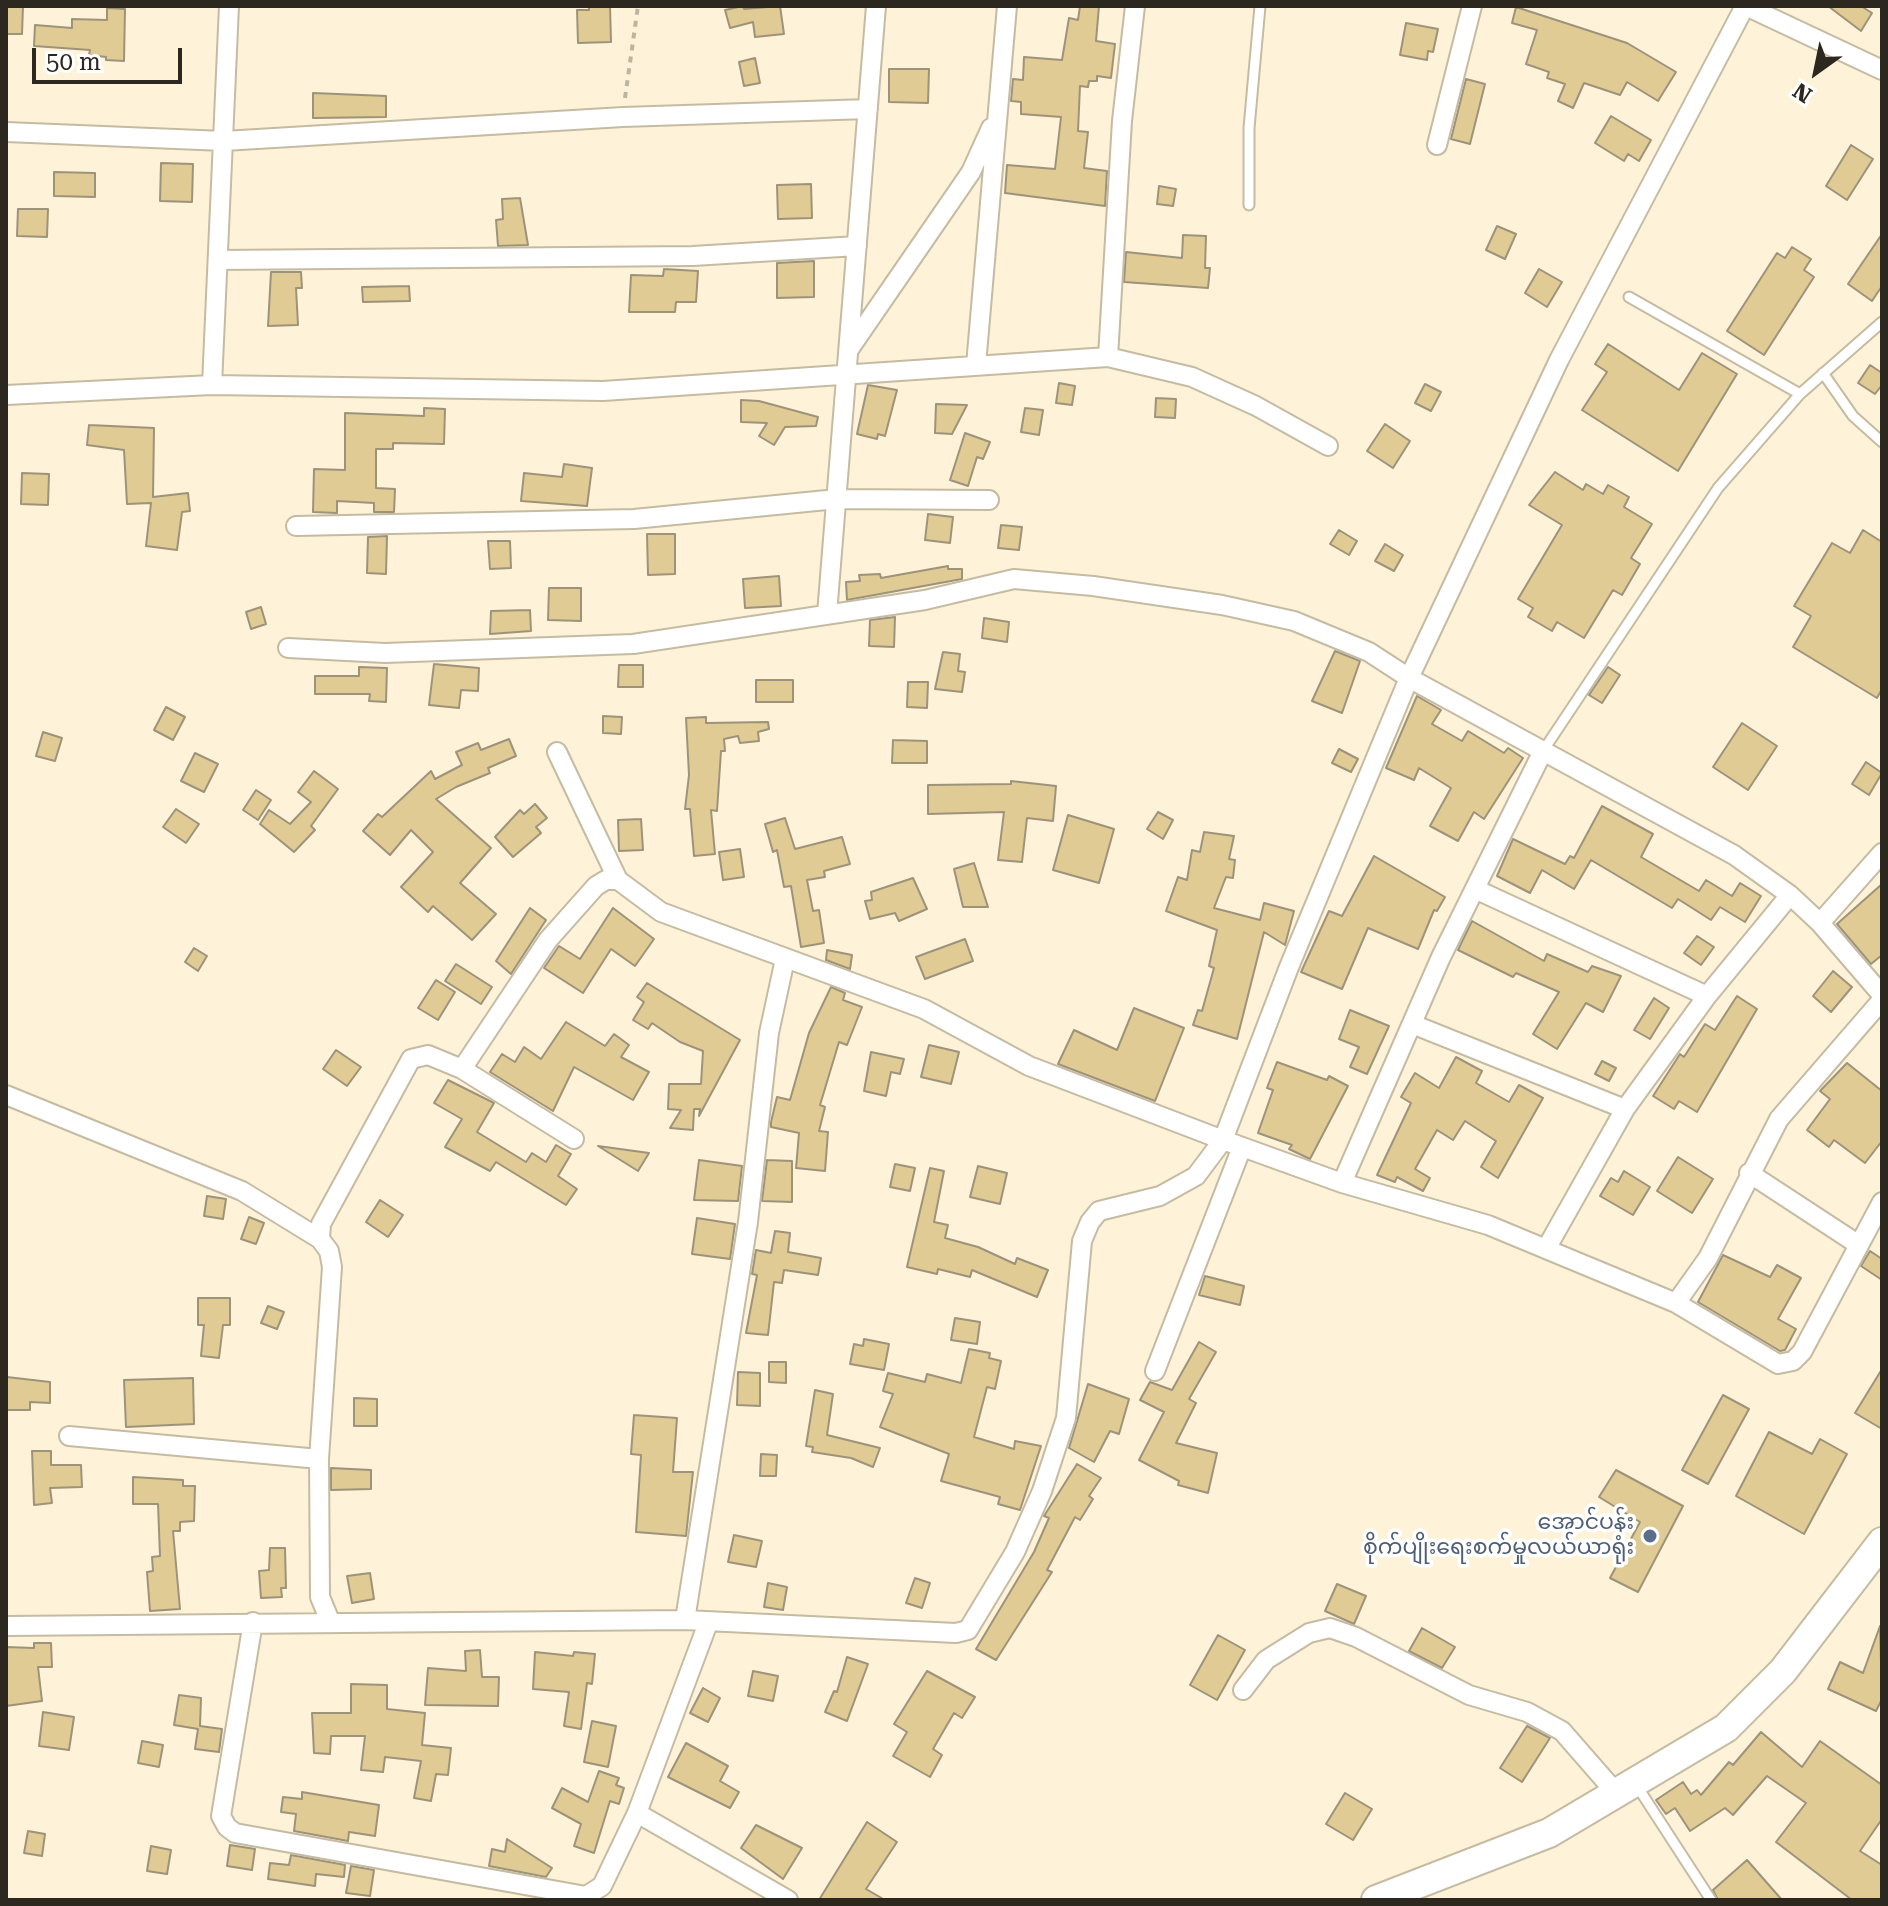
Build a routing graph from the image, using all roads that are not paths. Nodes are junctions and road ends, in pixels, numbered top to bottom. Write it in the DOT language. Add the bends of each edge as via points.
graph roads {
  1 [pos="229,6"];
  2 [pos="876,6"];
  3 [pos="1007,6"];
  4 [pos="1135,6"];
  5 [pos="1260,6"];
  6 [pos="1472,6"];
  7 [pos="1746,6"];
  8 [pos="1882,70"];
  9 [pos="868,109"];
  10 [pos="996,118"];
  11 [pos="6,132"];
  12 [pos="224,141"];
  13 [pos="1437,145"];
  14 [pos="1249,205"];
  15 [pos="857,246"];
  16 [pos="218,260"];
  17 [pos="1629,297"];
  18 [pos="1882,322"];
  19 [pos="848,351"];
  20 [pos="1108,357"];
  21 [pos="976,365"];
  22 [pos="1823,373"];
  23 [pos="847,374"];
  24 [pos="212,385"];
  25 [pos="1800,394"];
  26 [pos="6,395"];
  27 [pos="1882,442"];
  28 [pos="1328,446"];
  29 [pos="837,499"];
  30 [pos="989,500"];
  31 [pos="296,526"];
  32 [pos="827,614"];
  33 [pos="288,648"];
  34 [pos="1409,678"];
  35 [pos="1543,751"];
  36 [pos="557,752"];
  37 [pos="1882,853"];
  38 [pos="618,880"];
  39 [pos="1475,889"];
  40 [pos="1790,895"];
  41 [pos="1820,923"];
  42 [pos="785,959"];
  43 [pos="1707,996"];
  44 [pos="1882,997"];
  45 [pos="1412,1024"];
  46 [pos="462,1069"];
  47 [pos="6,1095"];
  48 [pos="1625,1109"];
  49 [pos="574,1139"];
  50 [pos="1223,1140"];
  51 [pos="1242,1147"];
  52 [pos="1749,1173"];
  53 [pos="1342,1183"];
  54 [pos="1882,1202"];
  55 [pos="320,1239"];
  56 [pos="1859,1245"];
  57 [pos="1546,1249"];
  58 [pos="1676,1303"];
  59 [pos="1155,1371"];
  60 [pos="69,1436"];
  61 [pos="319,1459"];
  62 [pos="1882,1542"];
  63 [pos="685,1620"];
  64 [pos="330,1621"];
  65 [pos="253,1622"];
  66 [pos="708,1623"];
  67 [pos="6,1626"];
  68 [pos="1243,1690"];
  69 [pos="1626,1789"];
  70 [pos="637,1813"];
  71 [pos="788,1900"];
  72 [pos="1376,1900"];
  73 [pos="1711,1900"];
  1 -- 12 [label="street"];
  2 -- 9 [label="street"];
  3 -- 10 [label="street"];
  4 -- 20 [label="street" via="1122,121"];
  5 -- 14 [label="lane" via="1249,128"];
  6 -- 13 [label="street"];
  7 -- 8 [label="street"];
  7 -- 34 [label="street" via="1559,360"];
  9 -- 12 [label="street" via="623,117"];
  9 -- 15 [label="street"];
  10 -- 19 [label="street" via="971,172"];
  10 -- 21 [label="street"];
  11 -- 12 [label="street"];
  12 -- 16 [label="street"];
  15 -- 16 [label="street" via="693,256"];
  15 -- 19 [label="street"];
  16 -- 24 [label="street"];
  17 -- 25 [label="lane"];
  18 -- 22 [label="lane"];
  19 -- 23 [label="street"];
  20 -- 21 [label="street"];
  20 -- 28 [label="street" via="1192,377"];
  21 -- 23 [label="street"];
  22 -- 25 [label="lane"];
  22 -- 27 [label="lane" via="1853,416"];
  23 -- 24 [label="street" via="603,391"];
  23 -- 29 [label="street"];
  24 -- 26 [label="street"];
  25 -- 35 [label="lane" via="1718,488"];
  29 -- 30 [label="street"];
  29 -- 31 [label="street" via="634,519"];
  29 -- 32 [label="street"];
  32 -- 33 [label="street" via="633,644 385,653"];
  32 -- 34 [label="street" via="925,600 1014,579 1093,586 1294,621 1369,652"];
  34 -- 35 [label="street"];
  34 -- 50 [label="street"];
  35 -- 39 [label="street"];
  35 -- 40 [label="street" via="1734,855"];
  36 -- 38 [label="street"];
  37 -- 41 [label="street"];
  38 -- 42 [label="street" via="661,912"];
  38 -- 46 [label="street" via="596,886 548,940"];
  39 -- 43 [label="street"];
  39 -- 45 [label="street"];
  40 -- 41 [label="street"];
  40 -- 43 [label="street"];
  41 -- 44 [label="street"];
  42 -- 50 [label="street" via="924,1009 1029,1066"];
  42 -- 63 [label="street" via="769,1033 748,1222"];
  43 -- 48 [label="street"];
  44 -- 52 [label="street" via="1779,1119"];
  45 -- 48 [label="street"];
  45 -- 53 [label="street"];
  46 -- 49 [label="street"];
  46 -- 55 [label="street" via="428,1055 411,1059 321,1224"];
  47 -- 55 [label="street" via="242,1191"];
  48 -- 57 [label="street"];
  50 -- 51 [label="street"];
  50 -- 66 [label="street" via="1196,1176 1160,1196 1099,1211 1090,1222 1082,1241 1066,1418 1015,1552 968,1630"];
  51 -- 53 [label="street"];
  51 -- 59 [label="street"];
  52 -- 56 [label="street"];
  52 -- 58 [label="street" via="1708,1258"];
  53 -- 57 [label="street" via="1488,1225"];
  54 -- 56 [label="street"];
  55 -- 61 [label="street" via="332,1267"];
  56 -- 58 [label="street" via="1793,1361 1778,1364"];
  57 -- 58 [label="street"];
  60 -- 61 [label="street"];
  61 -- 64 [label="street" via="320,1597"];
  62 -- 69 [label="main road" via="1783,1671 1726,1728"];
  63 -- 64 [label="street"];
  63 -- 66 [label="street"];
  64 -- 65 [label="street"];
  65 -- 67 [label="street"];
  65 -- 70 [label="street" via="221,1816 235,1833 586,1896 602,1886"];
  66 -- 70 [label="street"];
  68 -- 69 [label="street" via="1266,1660 1309,1633 1330,1628 1469,1695 1527,1712 1562,1731"];
  69 -- 72 [label="main road" via="1549,1833"];
  69 -- 73 [label="lane"];
  70 -- 71 [label="street"];
}
